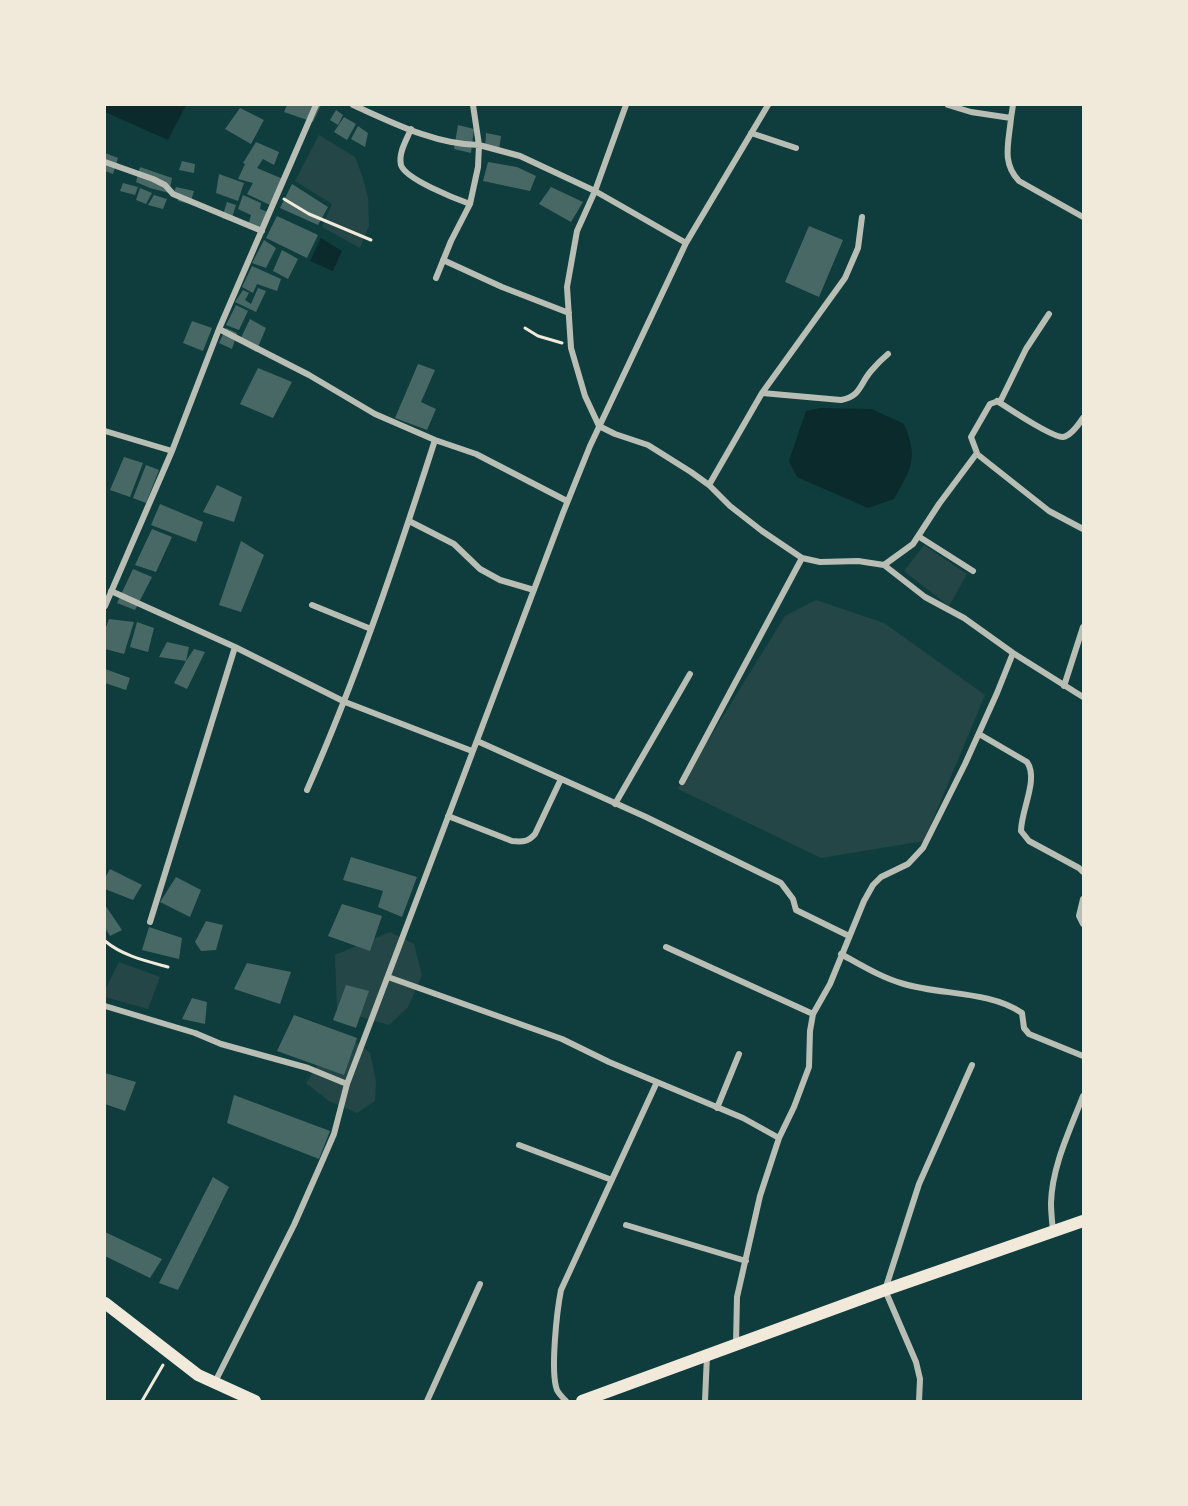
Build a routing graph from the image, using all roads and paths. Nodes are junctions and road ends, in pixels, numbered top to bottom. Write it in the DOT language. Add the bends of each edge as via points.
graph roads {
  1 [pos="316,105"];
  2 [pos="353,105"];
  3 [pos="473,105"];
  4 [pos="626,105"];
  5 [pos="768,105"];
  6 [pos="948,105"];
  7 [pos="1013,105"];
  8 [pos="1011,118"];
  9 [pos="411,129"];
  10 [pos="751,133"];
  11 [pos="479,145"];
  12 [pos="796,148"];
  13 [pos="105,162"];
  14 [pos="595,191"];
  15 [pos="278,194"];
  16 [pos="470,204"];
  17 [pos="862,217"];
  18 [pos="1083,217"];
  19 [pos="262,231"];
  20 [pos="371,240"];
  21 [pos="686,243"];
  22 [pos="443,260"];
  23 [pos="436,278"];
  24 [pos="569,313"];
  25 [pos="1049,314"];
  26 [pos="525,328"];
  27 [pos="219,329"];
  28 [pos="572,348"];
  29 [pos="888,354"];
  30 [pos="762,393"];
  31 [pos="997,401"];
  32 [pos="1083,418"];
  33 [pos="599,426"];
  34 [pos="105,432"];
  35 [pos="435,440"];
  36 [pos="172,451"];
  37 [pos="977,454"];
  38 [pos="710,485"];
  39 [pos="567,501"];
  40 [pos="409,521"];
  41 [pos="1083,530"];
  42 [pos="918,536"];
  43 [pos="802,558"];
  44 [pos="884,565"];
  45 [pos="974,571"];
  46 [pos="534,590"];
  47 [pos="111,591"];
  48 [pos="312,605"];
  49 [pos="105,606"];
  50 [pos="1083,627"];
  51 [pos="371,629"];
  52 [pos="235,647"];
  53 [pos="1013,653"];
  54 [pos="690,674"];
  55 [pos="1064,686"];
  56 [pos="1083,697"];
  57 [pos="345,702"];
  58 [pos="979,734"];
  59 [pos="477,741"];
  60 [pos="472,751"];
  61 [pos="561,779"];
  62 [pos="682,782"];
  63 [pos="307,790"];
  64 [pos="615,804"];
  65 [pos="448,816"];
  66 [pos="1083,872"];
  67 [pos="1083,899"];
  68 [pos="150,922"];
  69 [pos="1083,924"];
  70 [pos="849,936"];
  71 [pos="105,941"];
  72 [pos="666,947"];
  73 [pos="841,954"];
  74 [pos="168,967"];
  75 [pos="388,977"];
  76 [pos="105,1006"];
  77 [pos="813,1014"];
  78 [pos="739,1054"];
  79 [pos="1083,1056"];
  80 [pos="972,1065"];
  81 [pos="657,1082"];
  82 [pos="347,1084"];
  83 [pos="1083,1096"];
  84 [pos="717,1108"];
  85 [pos="779,1138"];
  86 [pos="519,1145"];
  87 [pos="612,1180"];
  88 [pos="1083,1221"];
  89 [pos="626,1225"];
  90 [pos="1053,1231"];
  91 [pos="746,1261"];
  92 [pos="480,1284"];
  93 [pos="885,1290"];
  94 [pos="105,1303"];
  95 [pos="736,1344"];
  96 [pos="170,1353"];
  97 [pos="707,1355"];
  98 [pos="215,1383"];
  99 [pos="142,1401"];
  100 [pos="255,1401"];
  101 [pos="427,1401"];
  102 [pos="566,1401"];
  103 [pos="582,1401"];
  104 [pos="705,1401"];
  105 [pos="919,1401"];
  1 -- 15 [label="street"];
  2 -- 9 [label="street"];
  3 -- 11 [label="street"];
  4 -- 14 [label="street"];
  5 -- 10 [label="street"];
  6 -- 8 [label="street"];
  7 -- 8 [label="street"];
  8 -- 18 [label="street" via="1008,164 1012,173 1019,181"];
  9 -- 11 [label="street"];
  9 -- 16 [label="street" via="402,150 402,168"];
  10 -- 12 [label="street"];
  10 -- 21 [label="street"];
  11 -- 14 [label="street" via="520,156"];
  11 -- 16 [label="street"];
  13 -- 19 [label="street" via="153,179 173,194"];
  14 -- 21 [label="street"];
  14 -- 24 [label="street" via="572,251 567,287"];
  15 -- 19 [label="street"];
  15 -- 20 [label="path" via="309,214"];
  16 -- 22 [label="street"];
  17 -- 30 [label="street" via="858,248 845,278"];
  19 -- 27 [label="street"];
  21 -- 33 [label="street"];
  22 -- 23 [label="street"];
  22 -- 24 [label="street"];
  24 -- 28 [label="street"];
  25 -- 31 [label="street"];
  26 -- 28 [label="path"];
  27 -- 35 [label="street" via="375,414"];
  27 -- 36 [label="street"];
  28 -- 33 [label="street" via="585,396"];
  29 -- 30 [label="street" via="851,398"];
  30 -- 38 [label="street"];
  31 -- 32 [label="street" via="1052,435 1063,437 1071,433"];
  31 -- 37 [label="street" via="990,404 971,436"];
  33 -- 38 [label="street" via="648,445"];
  33 -- 39 [label="street"];
  34 -- 36 [label="street"];
  35 -- 39 [label="street" via="476,454"];
  35 -- 40 [label="street"];
  36 -- 47 [label="street"];
  37 -- 41 [label="street" via="1049,511"];
  37 -- 42 [label="street"];
  38 -- 43 [label="street" via="747,520"];
  39 -- 46 [label="street"];
  40 -- 46 [label="street" via="454,544 490,575"];
  40 -- 51 [label="street"];
  42 -- 44 [label="street"];
  42 -- 45 [label="street"];
  43 -- 44 [label="street"];
  43 -- 62 [label="street"];
  44 -- 53 [label="street" via="925,597 964,618"];
  46 -- 59 [label="street"];
  47 -- 49 [label="street"];
  47 -- 52 [label="street"];
  48 -- 51 [label="street"];
  50 -- 55 [label="street"];
  51 -- 57 [label="street"];
  52 -- 57 [label="street"];
  52 -- 68 [label="street"];
  53 -- 55 [label="street"];
  53 -- 58 [label="street"];
  54 -- 64 [label="street"];
  55 -- 56 [label="street"];
  57 -- 60 [label="street"];
  57 -- 63 [label="street"];
  58 -- 66 [label="street" via="1027,762 1032,769 1021,831 1029,841"];
  58 -- 70 [label="street" via="923,848 908,864 873,885"];
  59 -- 60 [label="street"];
  59 -- 61 [label="street"];
  60 -- 65 [label="street"];
  61 -- 64 [label="street"];
  61 -- 65 [label="street" via="530,840 512,841"];
  64 -- 70 [label="street" via="781,883 794,899 796,910"];
  65 -- 75 [label="street"];
  67 -- 69 [label="street" via="1079,916"];
  70 -- 73 [label="street"];
  71 -- 74 [label="path" via="139,959"];
  72 -- 77 [label="street"];
  73 -- 77 [label="street"];
  73 -- 79 [label="street" via="906,985 1003,1002 1022,1012 1029,1034"];
  75 -- 81 [label="street" via="562,1039"];
  75 -- 82 [label="street"];
  76 -- 82 [label="street" via="308,1068"];
  77 -- 85 [label="street" via="809,1067"];
  78 -- 84 [label="street"];
  80 -- 93 [label="street" via="919,1184"];
  81 -- 84 [label="street"];
  81 -- 87 [label="street"];
  82 -- 98 [label="street" via="334,1134 317,1175"];
  83 -- 90 [label="street" via="1053,1185"];
  84 -- 85 [label="street"];
  85 -- 91 [label="street" via="760,1196"];
  86 -- 87 [label="street"];
  87 -- 102 [label="street" via="561,1290 554,1373 557,1390"];
  88 -- 90 [label="main road"];
  89 -- 91 [label="street"];
  90 -- 93 [label="main road"];
  91 -- 95 [label="street" via="737,1297"];
  92 -- 101 [label="street"];
  93 -- 95 [label="main road"];
  93 -- 105 [label="street" via="916,1362"];
  94 -- 96 [label="main road"];
  95 -- 97 [label="main road"];
  96 -- 98 [label="main road"];
  96 -- 99 [label="path"];
  97 -- 103 [label="main road"];
  97 -- 104 [label="street"];
  98 -- 100 [label="main road"];
}
